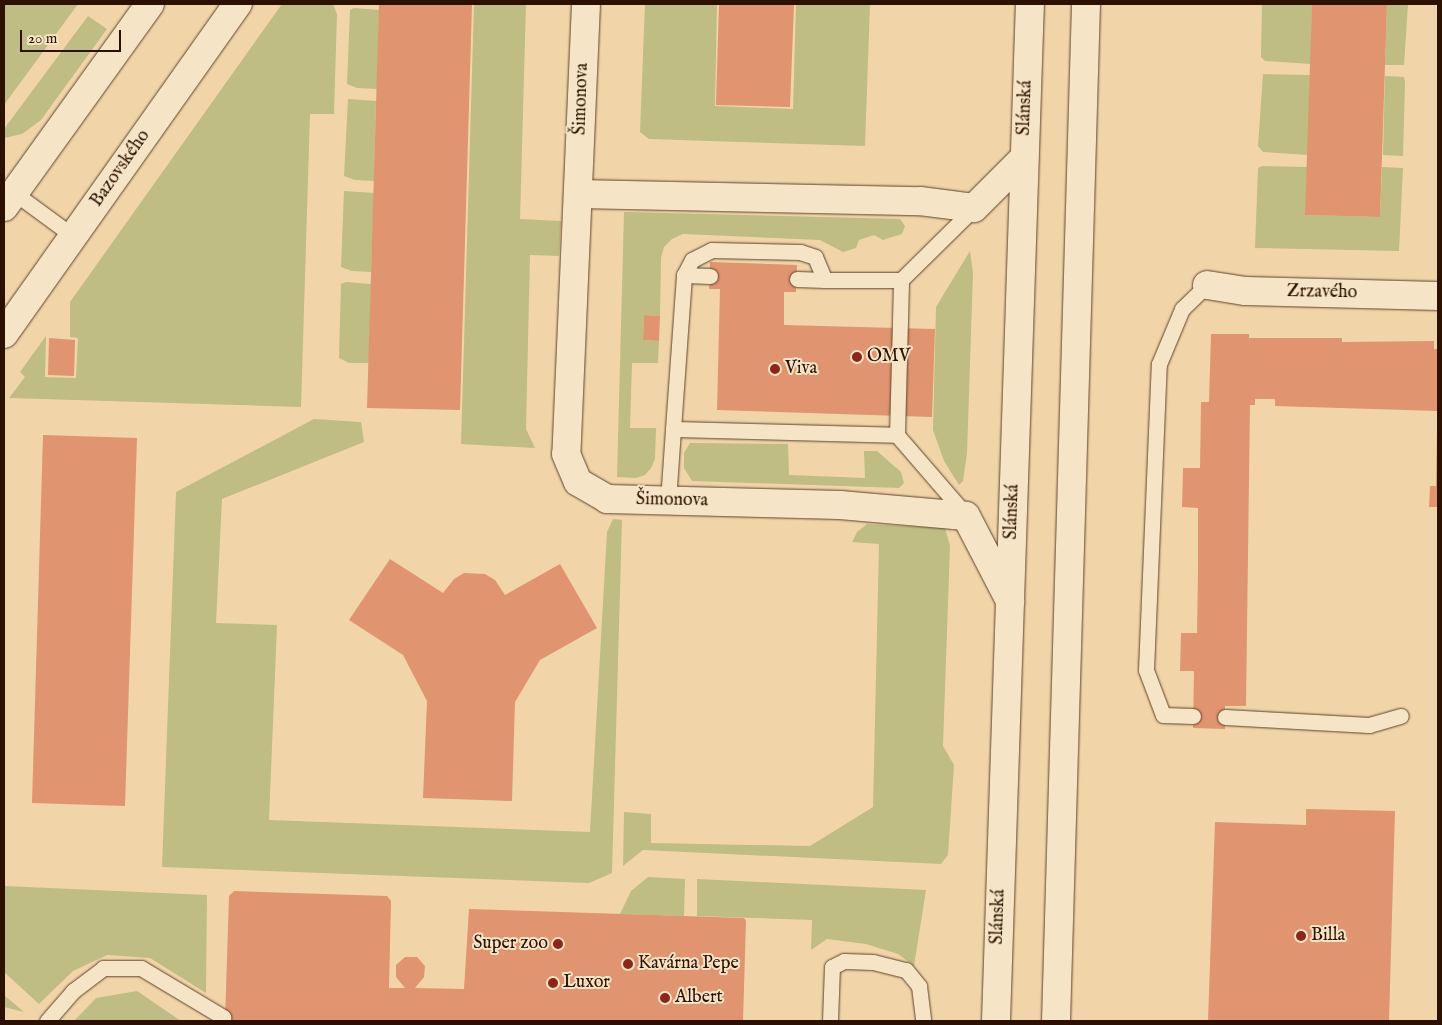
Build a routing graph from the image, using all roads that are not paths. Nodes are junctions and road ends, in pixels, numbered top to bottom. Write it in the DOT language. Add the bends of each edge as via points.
graph roads {
  1 [pos="150,4"];
  2 [pos="238,4"];
  3 [pos="586,4"];
  4 [pos="1030,4"];
  5 [pos="1086,4"];
  6 [pos="1024,158"];
  7 [pos="578,194"];
  8 [pos="7,195"];
  9 [pos="974,208"];
  10 [pos="73,236"];
  11 [pos="684,275"];
  12 [pos="710,276"];
  13 [pos="797,279"];
  14 [pos="825,280"];
  15 [pos="901,280"];
  16 [pos="1207,286"];
  17 [pos="1438,296"];
  18 [pos="4,334"];
  19 [pos="673,429"];
  20 [pos="897,435"];
  21 [pos="668,501"];
  22 [pos="966,516"];
  23 [pos="1010,601"];
  24 [pos="1193,716"];
  25 [pos="1401,716"];
  26 [pos="1225,717"];
  27 [pos="222,1017"];
  28 [pos="47,1021"];
  29 [pos="830,1021"];
  30 [pos="923,1021"];
  31 [pos="996,1021"];
  32 [pos="1056,1021"];
  1 -- 8 [label="street"];
  2 -- 10 [label="street, Bazovského"];
  3 -- 7 [label="street, Šimonova"];
  4 -- 6 [label="street, Slánská"];
  5 -- 32 [label="street"];
  6 -- 9 [label="street"];
  6 -- 23 [label="street, Slánská"];
  7 -- 9 [label="street" via="920,201"];
  7 -- 21 [label="street, Šimonova" via="566,454 578,482 607,500"];
  8 -- 10 [label="lane"];
  9 -- 15 [label="lane"];
  10 -- 18 [label="street, Bazovského"];
  11 -- 12 [label="lane"];
  11 -- 14 [label="lane" via="692,260 712,250 800,252 816,257"];
  11 -- 19 [label="lane"];
  13 -- 14 [label="lane"];
  14 -- 15 [label="lane"];
  15 -- 20 [label="lane"];
  16 -- 17 [label="street, Zrzavého" via="1246,291"];
  16 -- 24 [label="lane" via="1182,309 1159,364 1146,670 1163,714"];
  19 -- 20 [label="lane"];
  19 -- 21 [label="lane"];
  20 -- 22 [label="lane"];
  21 -- 22 [label="street, Šimonova" via="840,504"];
  22 -- 23 [label="street"];
  23 -- 31 [label="street, Slánská"];
  25 -- 26 [label="lane" via="1369,725"];
  27 -- 28 [label="lane" via="141,968 103,968 72,991"];
  29 -- 30 [label="lane" via="832,967 844,961 873,962 906,970 919,986"];
}
